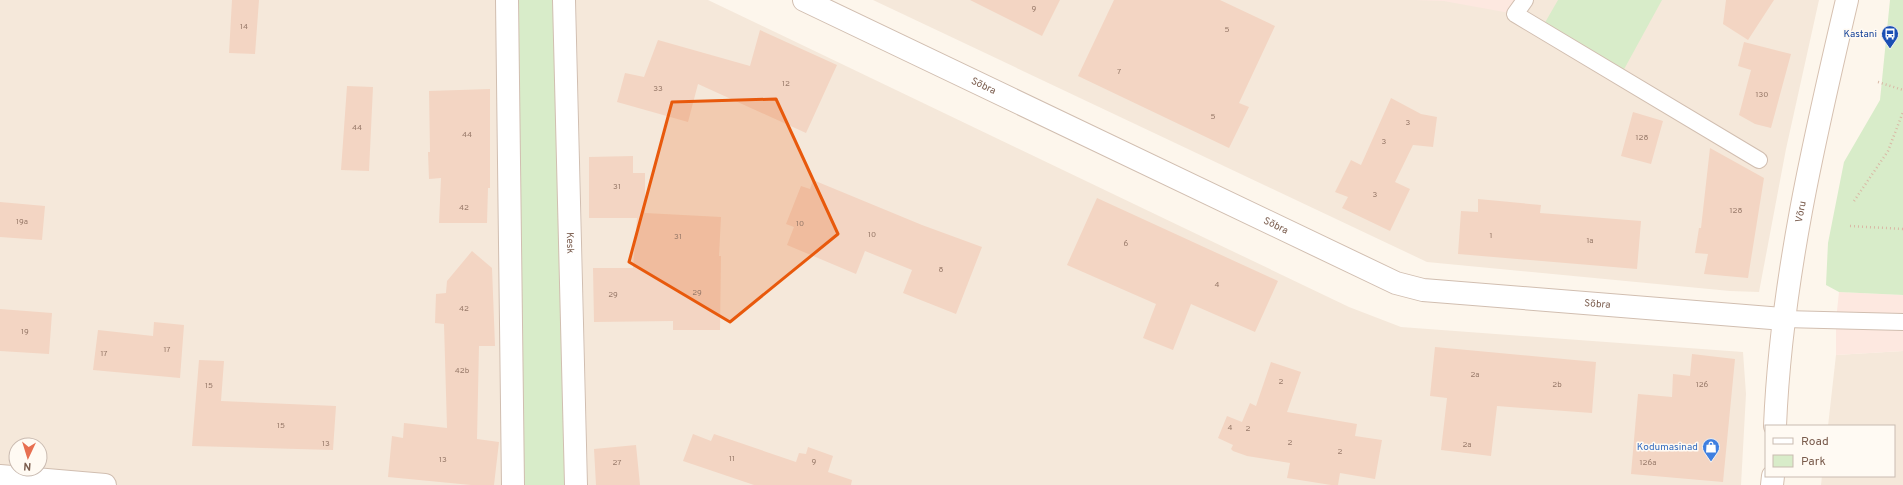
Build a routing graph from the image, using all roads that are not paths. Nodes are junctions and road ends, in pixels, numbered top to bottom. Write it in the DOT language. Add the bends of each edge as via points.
graph roads {
  1 [pos="507,0"];
  2 [pos="564,0"];
  3 [pos="804,0"];
  4 [pos="1525,0"];
  5 [pos="1847,0"];
  6 [pos="1759,160"];
  7 [pos="1784,319"];
  8 [pos="1903,322"];
  9 [pos="1775,425"];
  10 [pos="0,476"];
  11 [pos="105,485"];
  12 [pos="513,485"];
  13 [pos="576,485"];
  1 -- 12 [label="street"];
  2 -- 13 [label="street, Kesk"];
  3 -- 7 [label="street, Sõbra" via="1396,283 1423,290"];
  4 -- 6 [label="lane" via="1515,14"];
  5 -- 7 [label="street, Võru" via="1808,177"];
  7 -- 8 [label="lane"];
  7 -- 9 [label="street, Võru"];
  10 -- 11 [label="street"];
}
